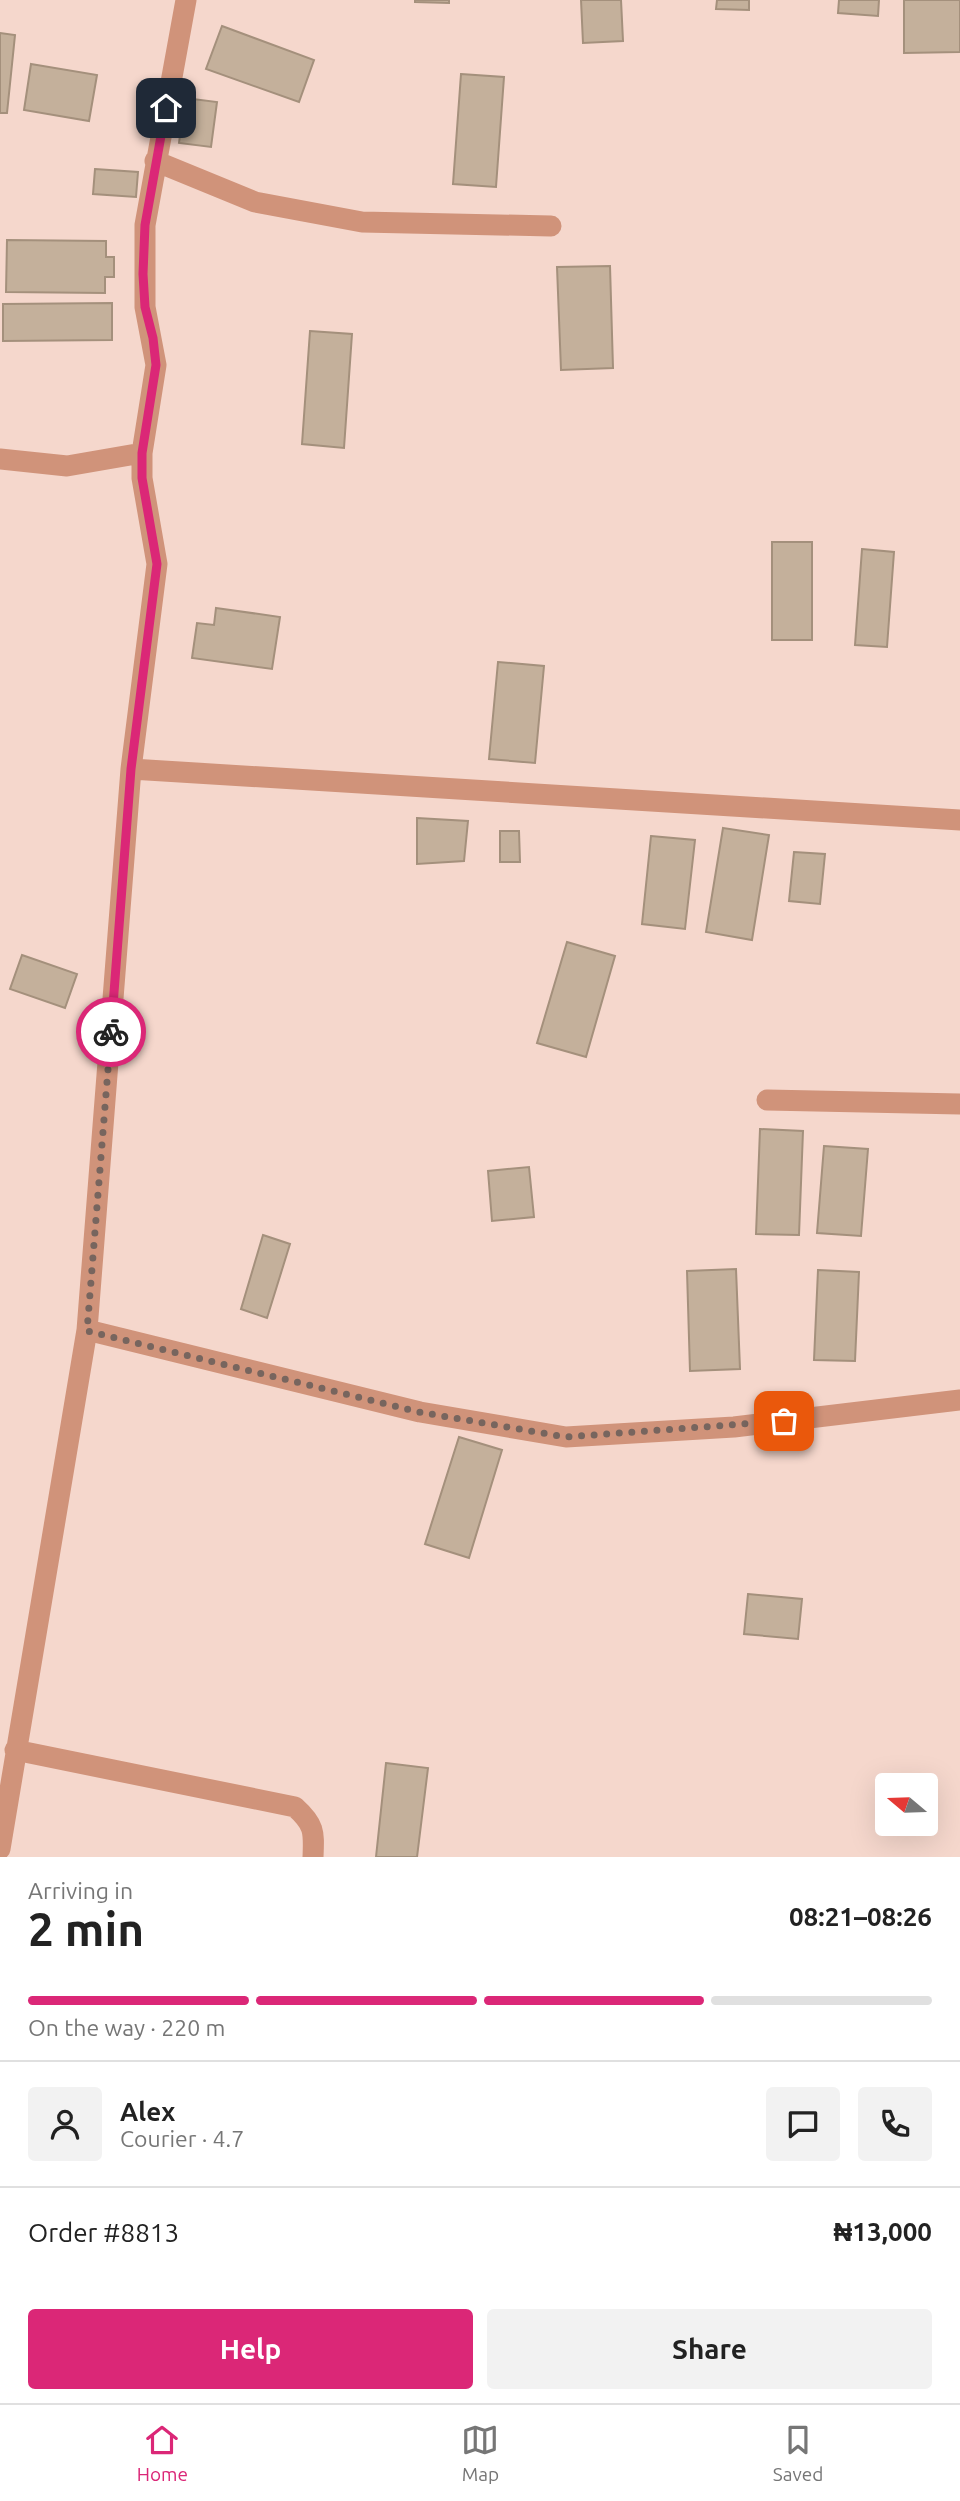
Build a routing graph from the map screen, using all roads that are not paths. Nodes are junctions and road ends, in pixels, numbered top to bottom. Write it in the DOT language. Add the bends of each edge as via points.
graph roads {
  1 [pos="186,0"];
  2 [pos="155,161"];
  3 [pos="551,226"];
  4 [pos="142,453"];
  5 [pos="0,459"];
  6 [pos="131,769"];
  7 [pos="960,820"];
  8 [pos="767,1100"];
  9 [pos="960,1104"];
  10 [pos="87,1331"];
  11 [pos="960,1401"];
  12 [pos="15,1750"];
  13 [pos="0,1849"];
  14 [pos="313,1857"];
  1 -- 2 [label="street"];
  2 -- 3 [label="street" via="255,202 362,222"];
  2 -- 4 [label="street" via="143,274 156,365"];
  4 -- 5 [label="street" via="67,466"];
  4 -- 6 [label="street" via="157,564"];
  6 -- 7 [label="street"];
  6 -- 10 [label="street"];
  8 -- 9 [label="street"];
  10 -- 11 [label="street" via="419,1412 566,1437 734,1427"];
  10 -- 12 [label="street"];
  12 -- 13 [label="street"];
  12 -- 14 [label="street" via="295,1807 310,1821"];
}
